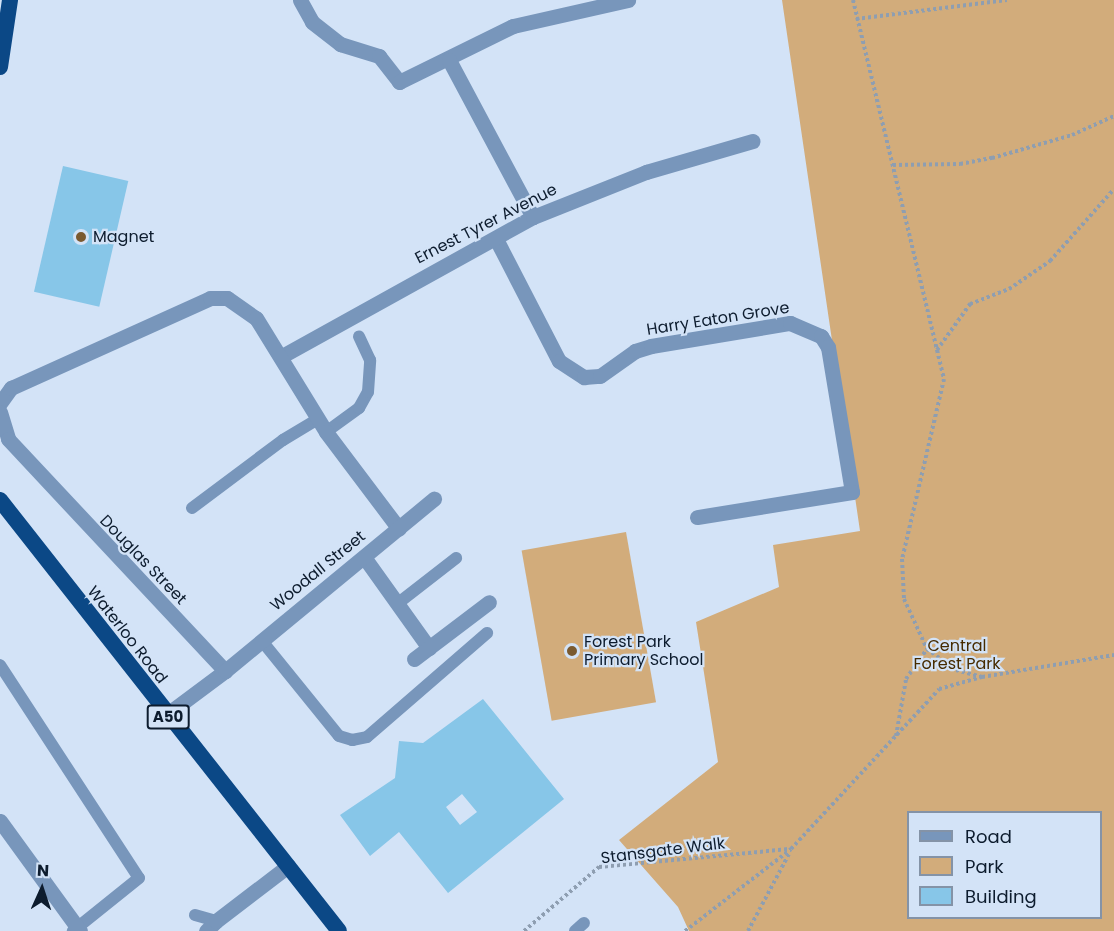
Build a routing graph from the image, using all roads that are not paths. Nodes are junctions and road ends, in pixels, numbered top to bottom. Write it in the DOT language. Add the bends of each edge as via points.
graph roads {
  1 [pos="10,0"];
  2 [pos="300,0"];
  3 [pos="628,0"];
  4 [pos="449,60"];
  5 [pos="0,67"];
  6 [pos="753,141"];
  7 [pos="533,217"];
  8 [pos="496,239"];
  9 [pos="359,336"];
  10 [pos="282,356"];
  11 [pos="0,403"];
  12 [pos="0,412"];
  13 [pos="322,426"];
  14 [pos="434,499"];
  15 [pos="0,500"];
  16 [pos="192,508"];
  17 [pos="697,517"];
  18 [pos="399,529"];
  19 [pos="364,557"];
  20 [pos="456,558"];
  21 [pos="489,602"];
  22 [pos="397,604"];
  23 [pos="487,633"];
  24 [pos="262,641"];
  25 [pos="429,648"];
  26 [pos="414,659"];
  27 [pos="0,665"];
  28 [pos="225,671"];
  29 [pos="166,715"];
  30 [pos="0,821"];
  31 [pos="288,866"];
  32 [pos="195,915"];
  33 [pos="211,926"];
  34 [pos="77,930"];
  35 [pos="339,931"];
  1 -- 5 [label="highway"];
  2 -- 4 [label="street" via="312,22 340,44 379,56 399,82"];
  3 -- 4 [label="street" via="513,26"];
  4 -- 7 [label="street"];
  6 -- 7 [label="street, Ernest Tyrer Avenue" via="646,172"];
  7 -- 8 [label="street, Ernest Tyrer Avenue"];
  8 -- 10 [label="street, Ernest Tyrer Avenue" via="398,288"];
  8 -- 17 [label="street, Harry Eaton Grove" via="560,361 584,377 600,376 635,351 651,346 790,324 822,336 828,347 852,492"];
  9 -- 13 [label="lane" via="370,360 368,392 359,408"];
  10 -- 11 [label="street" via="245,306 210,298 11,388"];
  10 -- 13 [label="street"];
  12 -- 28 [label="street, Douglas Street" via="16,448"];
  13 -- 16 [label="lane" via="283,440"];
  13 -- 18 [label="street"];
  14 -- 18 [label="street, Woodall Street"];
  15 -- 29 [label="highway, Waterloo Road / A50"];
  18 -- 19 [label="street, Woodall Street"];
  19 -- 22 [label="street"];
  19 -- 24 [label="street, Woodall Street"];
  20 -- 22 [label="lane"];
  21 -- 25 [label="street"];
  22 -- 25 [label="street"];
  23 -- 24 [label="lane" via="367,736 352,740 339,736"];
  24 -- 28 [label="street, Woodall Street"];
  25 -- 26 [label="street"];
  27 -- 34 [label="lane" via="140,878"];
  28 -- 29 [label="street"];
  29 -- 31 [label="highway, Waterloo Road / A50"];
  30 -- 34 [label="street"];
  31 -- 33 [label="street"];
  31 -- 35 [label="highway, Waterloo Road / A50"];
  32 -- 33 [label="lane"];
}
